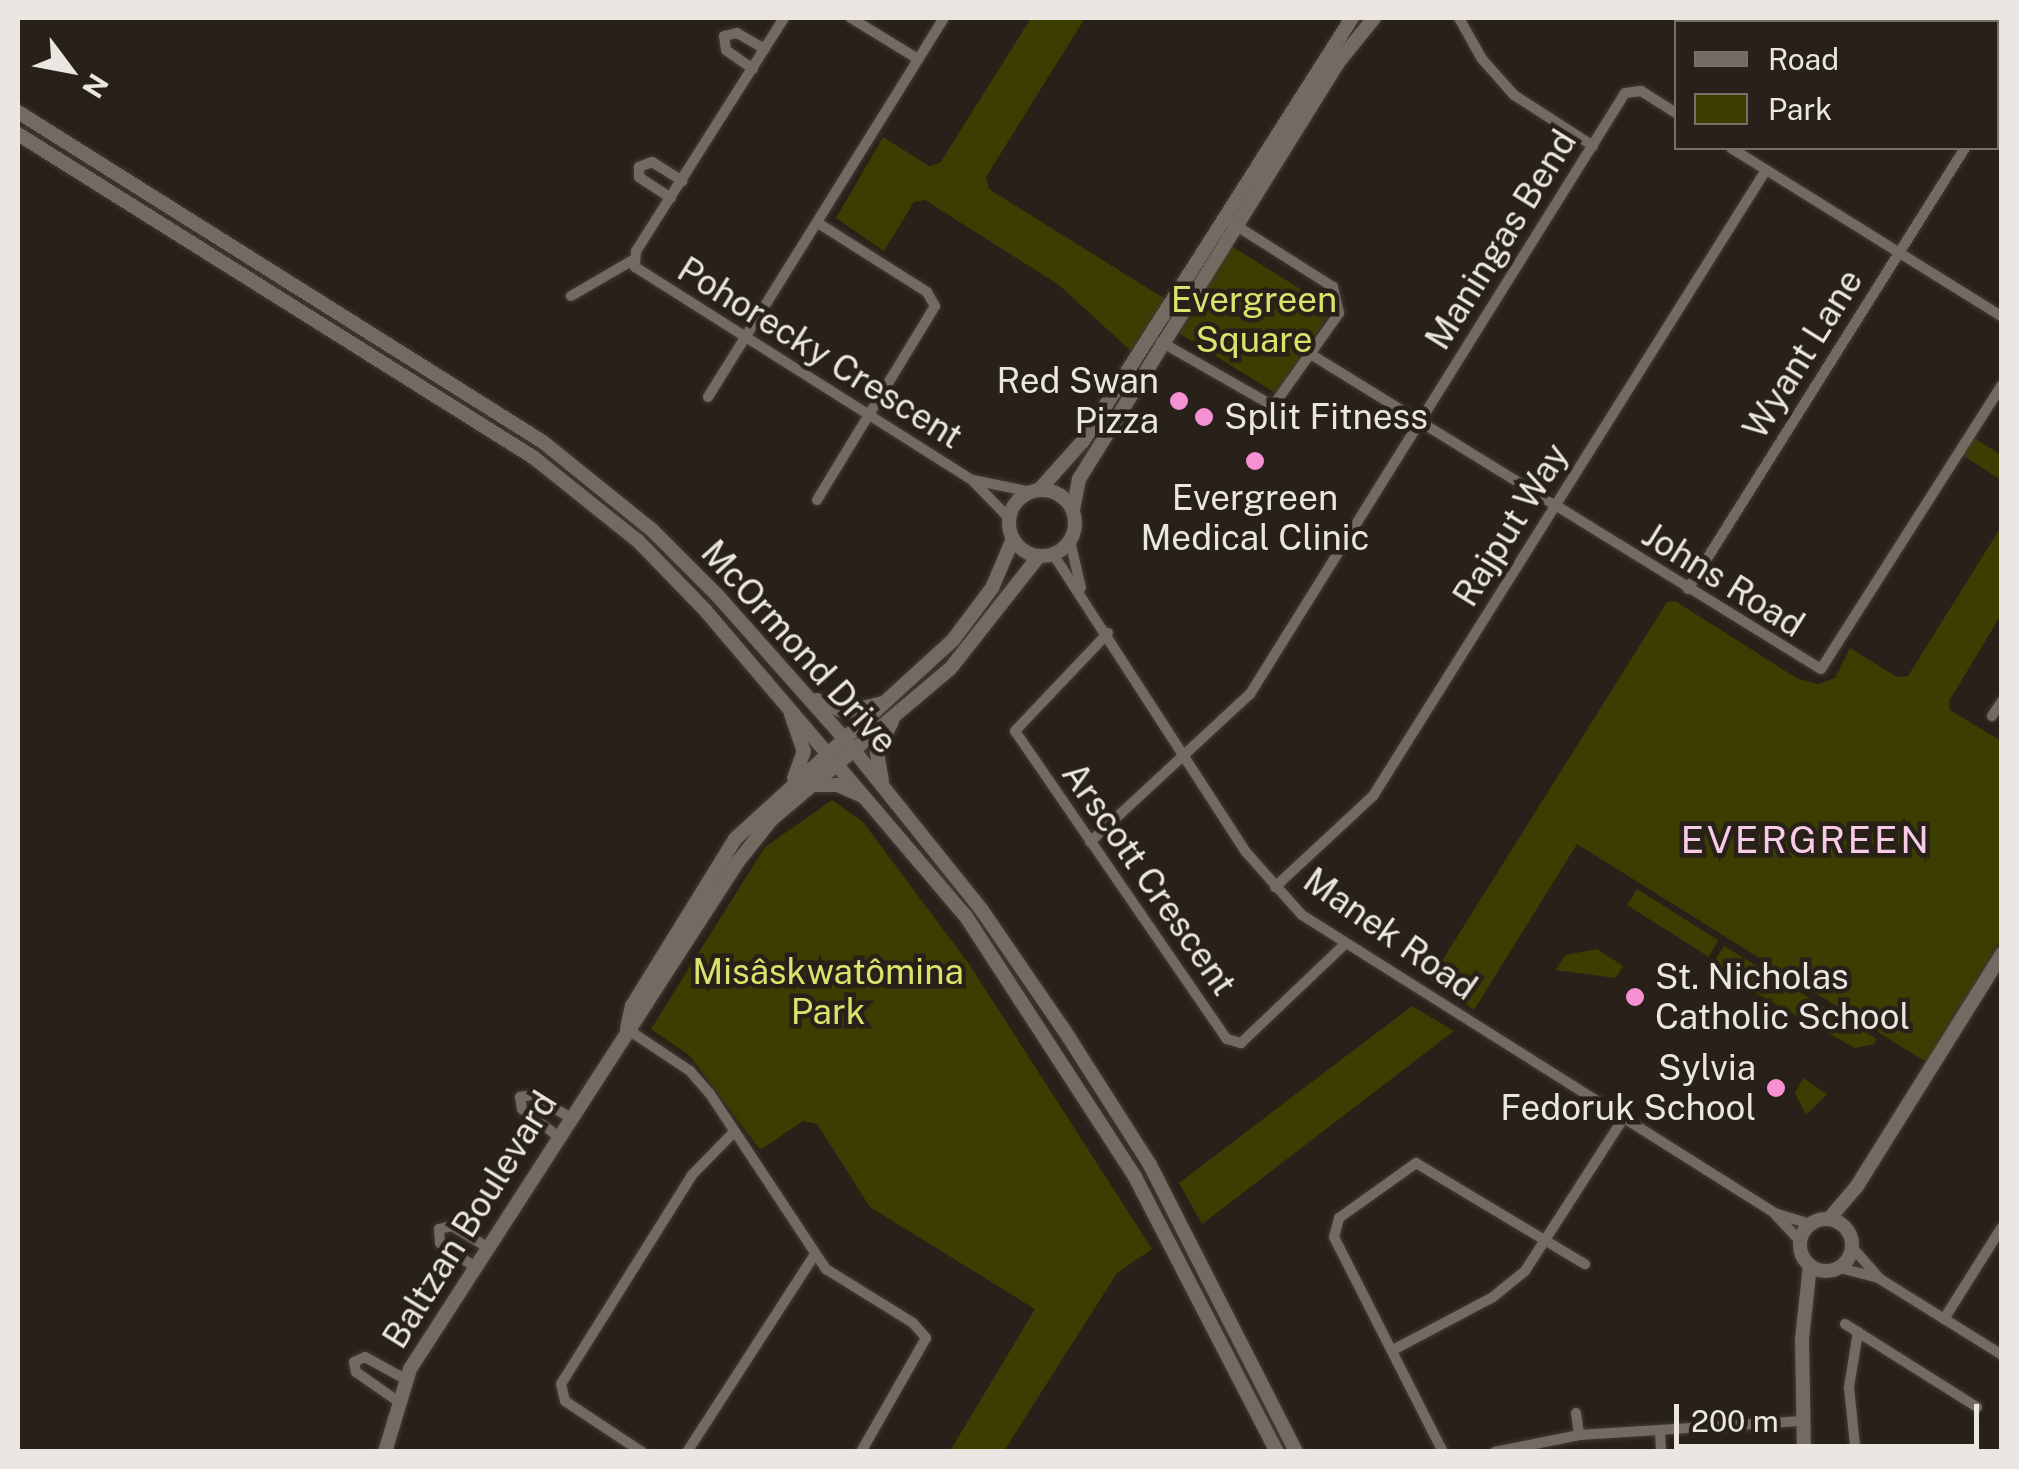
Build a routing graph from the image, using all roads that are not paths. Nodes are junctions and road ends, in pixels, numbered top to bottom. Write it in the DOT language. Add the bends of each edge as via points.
graph roads {
  1 [pos="784,18"];
  2 [pos="852,18"];
  3 [pos="944,18"];
  4 [pos="1352,18"];
  5 [pos="1374,18"];
  6 [pos="1456,18"];
  7 [pos="765,49"];
  8 [pos="918,59"];
  9 [pos="752,69"];
  10 [pos="18,112"];
  11 [pos="1674,112"];
  12 [pos="18,134"];
  13 [pos="1594,146"];
  14 [pos="1734,150"];
  15 [pos="1964,150"];
  16 [pos="1766,170"];
  17 [pos="682,181"];
  18 [pos="671,198"];
  19 [pos="1230,222"];
  20 [pos="818,223"];
  21 [pos="1899,253"];
  22 [pos="634,260"];
  23 [pos="571,296"];
  24 [pos="2002,316"];
  25 [pos="746,338"];
  26 [pos="1157,339"];
  27 [pos="1312,355"];
  28 [pos="2002,384"];
  29 [pos="708,396"];
  30 [pos="870,415"];
  31 [pos="1419,422"];
  32 [pos="972,480"];
  33 [pos="1035,490"];
  34 [pos="816,500"];
  35 [pos="1554,507"];
  36 [pos="1073,510"];
  37 [pos="1009,518"];
  38 [pos="1013,539"];
  39 [pos="1070,541"];
  40 [pos="1046,555"];
  41 [pos="1688,589"];
  42 [pos="1083,594"];
  43 [pos="1108,633"];
  44 [pos="804,691"];
  45 [pos="782,695"];
  46 [pos="2002,701"];
  47 [pos="892,708"];
  48 [pos="1992,716"];
  49 [pos="849,744"];
  50 [pos="834,756"];
  51 [pos="1185,758"];
  52 [pos="792,782"];
  53 [pos="812,785"];
  54 [pos="888,795"];
  55 [pos="868,799"];
  56 [pos="1090,842"];
  57 [pos="1275,888"];
  58 [pos="1344,945"];
  59 [pos="2001,954"];
  60 [pos="626,1029"];
  61 [pos="570,1118"];
  62 [pos="1623,1119"];
  63 [pos="734,1132"];
  64 [pos="559,1137"];
  65 [pos="1857,1186"];
  66 [pos="1773,1212"];
  67 [pos="1829,1219"];
  68 [pos="1811,1224"];
  69 [pos="2002,1227"];
  70 [pos="1848,1232"];
  71 [pos="1547,1242"];
  72 [pos="1801,1242"];
  73 [pos="487,1248"];
  74 [pos="1852,1248"];
  75 [pos="814,1256"];
  76 [pos="1584,1264"];
  77 [pos="1810,1266"];
  78 [pos="475,1267"];
  79 [pos="1834,1270"];
  80 [pos="1880,1279"];
  81 [pos="1808,1306"];
  82 [pos="1944,1319"];
  83 [pos="1845,1324"];
  84 [pos="1858,1332"];
  85 [pos="1393,1350"];
  86 [pos="2002,1356"];
  87 [pos="404,1379"];
  88 [pos="396,1400"];
  89 [pos="1978,1407"];
  90 [pos="1576,1413"];
  91 [pos="1800,1421"];
  92 [pos="1660,1432"];
  93 [pos="1579,1435"];
  94 [pos="1855,1446"];
  95 [pos="384,1452"];
  96 [pos="642,1452"];
  97 [pos="688,1452"];
  98 [pos="861,1452"];
  99 [pos="1277,1452"];
  100 [pos="1296,1452"];
  101 [pos="1443,1452"];
  102 [pos="1495,1452"];
  103 [pos="1662,1452"];
  104 [pos="1804,1452"];
  1 -- 7 [label="street, Pohorecky Crescent"];
  2 -- 8 [label="street"];
  3 -- 8 [label="street"];
  4 -- 19 [label="main road"];
  5 -- 19 [label="main road"];
  6 -- 13 [label="street" via="1514,95"];
  7 -- 9 [label="street, Pohorecky Crescent"];
  7 -- 9 [label="street" via="737,32 724,36 726,50"];
  8 -- 20 [label="street"];
  9 -- 17 [label="street, Pohorecky Crescent"];
  10 -- 44 [label="main road, McOrmond Drive" via="544,442 651,529"];
  11 -- 13 [label="street, Maningas Bend" via="1632,89"];
  12 -- 45 [label="main road, McOrmond Drive" via="533,457 638,542"];
  13 -- 31 [label="street, Maningas Bend"];
  14 -- 16 [label="street"];
  15 -- 21 [label="street, Wyant Lane"];
  16 -- 21 [label="street"];
  16 -- 35 [label="street, Rajput Way"];
  17 -- 18 [label="street, Pohorecky Crescent"];
  17 -- 18 [label="street" via="652,162 639,167 642,180"];
  18 -- 22 [label="street, Pohorecky Crescent"];
  19 -- 26 [label="main road"];
  19 -- 27 [label="street" via="1338,292 1339,313"];
  20 -- 25 [label="street"];
  20 -- 30 [label="street" via="934,300 932,315"];
  21 -- 24 [label="street"];
  21 -- 41 [label="street, Wyant Lane"];
  22 -- 23 [label="street"];
  22 -- 25 [label="street, Pohorecky Crescent" via="640,272"];
  25 -- 29 [label="street"];
  25 -- 30 [label="street, Pohorecky Crescent"];
  26 -- 27 [label="street" via="1267,406 1284,399"];
  26 -- 33 [label="main road" via="1063,470"];
  26 -- 36 [label="main road" via="1079,478"];
  27 -- 31 [label="street, Johns Road"];
  28 -- 41 [label="street, Johns Road" via="1820,669"];
  30 -- 32 [label="street, Pohorecky Crescent"];
  30 -- 34 [label="street"];
  31 -- 35 [label="street, Johns Road"];
  31 -- 51 [label="street, Maningas Bend" via="1264,675"];
  32 -- 33 [label="street, Pohorecky Crescent"];
  32 -- 37 [label="street, Pohorecky Crescent"];
  33 -- 36 [label="main road" via="1060,494"];
  33 -- 37 [label="main road"];
  35 -- 41 [label="street, Johns Road"];
  35 -- 57 [label="street, Rajput Way" via="1373,796"];
  36 -- 39 [label="main road"];
  37 -- 38 [label="main road"];
  38 -- 40 [label="main road"];
  38 -- 47 [label="main road" via="968,622"];
  39 -- 40 [label="main road"];
  39 -- 42 [label="street, Manek Road"];
  40 -- 42 [label="street, Manek Road"];
  40 -- 47 [label="main road" via="962,657"];
  42 -- 43 [label="street, Manek Road"];
  43 -- 51 [label="street, Manek Road"];
  43 -- 56 [label="street, Arscott Crescent" via="1016,731"];
  44 -- 47 [label="main road" via="845,712"];
  44 -- 49 [label="main road, McOrmond Drive"];
  45 -- 50 [label="main road, McOrmond Drive"];
  45 -- 52 [label="main road" via="803,740"];
  46 -- 48 [label="street"];
  47 -- 49 [label="main road, Baltzan Boulevard"];
  47 -- 54 [label="main road" via="878,752"];
  49 -- 50 [label="main road, Baltzan Boulevard"];
  49 -- 54 [label="main road, McOrmond Drive"];
  50 -- 52 [label="main road, Baltzan Boulevard"];
  50 -- 53 [label="main road, Baltzan Boulevard"];
  50 -- 55 [label="main road, McOrmond Drive"];
  51 -- 56 [label="street, Maningas Bend"];
  51 -- 57 [label="street, Manek Road"];
  52 -- 60 [label="main road, Baltzan Boulevard" via="722,857 632,1006"];
  53 -- 55 [label="main road" via="838,785"];
  53 -- 60 [label="main road, Baltzan Boulevard" via="748,848 645,1012"];
  54 -- 100 [label="main road, McOrmond Drive" via="982,908 1150,1165"];
  55 -- 99 [label="main road, McOrmond Drive" via="964,915 1125,1160"];
  56 -- 58 [label="street, Arscott Crescent" via="1232,1043 1241,1042"];
  57 -- 58 [label="street, Manek Road"];
  58 -- 62 [label="street, Manek Road"];
  59 -- 65 [label="main road"];
  60 -- 61 [label="main road, Baltzan Boulevard"];
  60 -- 63 [label="street" via="690,1072"];
  61 -- 64 [label="main road, Baltzan Boulevard"];
  61 -- 64 [label="street" via="532,1094 520,1098 522,1110"];
  62 -- 66 [label="street, Manek Road"];
  62 -- 71 [label="street"];
  63 -- 75 [label="street"];
  63 -- 96 [label="street" via="692,1175 561,1384 566,1401"];
  64 -- 73 [label="main road, Baltzan Boulevard"];
  65 -- 67 [label="main road"];
  65 -- 70 [label="main road"];
  66 -- 68 [label="street, Manek Road"];
  66 -- 72 [label="street, Manek Road"];
  67 -- 68 [label="main road"];
  67 -- 70 [label="main road"];
  68 -- 72 [label="main road"];
  69 -- 82 [label="street"];
  70 -- 74 [label="main road"];
  71 -- 76 [label="street"];
  71 -- 85 [label="street" via="1493,1297"];
  71 -- 85 [label="street" via="1424,1166 1406,1167 1333,1227"];
  72 -- 77 [label="main road"];
  73 -- 78 [label="main road, Baltzan Boulevard"];
  73 -- 78 [label="street" via="452,1226 439,1229 440,1243"];
  74 -- 79 [label="main road"];
  74 -- 80 [label="street"];
  75 -- 97 [label="street"];
  75 -- 98 [label="street" via="926,1338"];
  77 -- 79 [label="main road"];
  77 -- 81 [label="main road"];
  78 -- 87 [label="main road, Baltzan Boulevard"];
  79 -- 80 [label="street"];
  79 -- 81 [label="main road"];
  80 -- 82 [label="street"];
  81 -- 91 [label="main road"];
  82 -- 86 [label="street"];
  83 -- 84 [label="street"];
  84 -- 89 [label="street"];
  84 -- 94 [label="street" via="1849,1387"];
  85 -- 101 [label="street"];
  87 -- 88 [label="main road, Baltzan Boulevard"];
  87 -- 88 [label="street" via="366,1358 354,1362 356,1372"];
  88 -- 95 [label="main road, Baltzan Boulevard"];
  90 -- 93 [label="street"];
  91 -- 92 [label="street"];
  91 -- 104 [label="main road"];
  92 -- 93 [label="street"];
  92 -- 103 [label="street"];
  93 -- 102 [label="street"];
}
